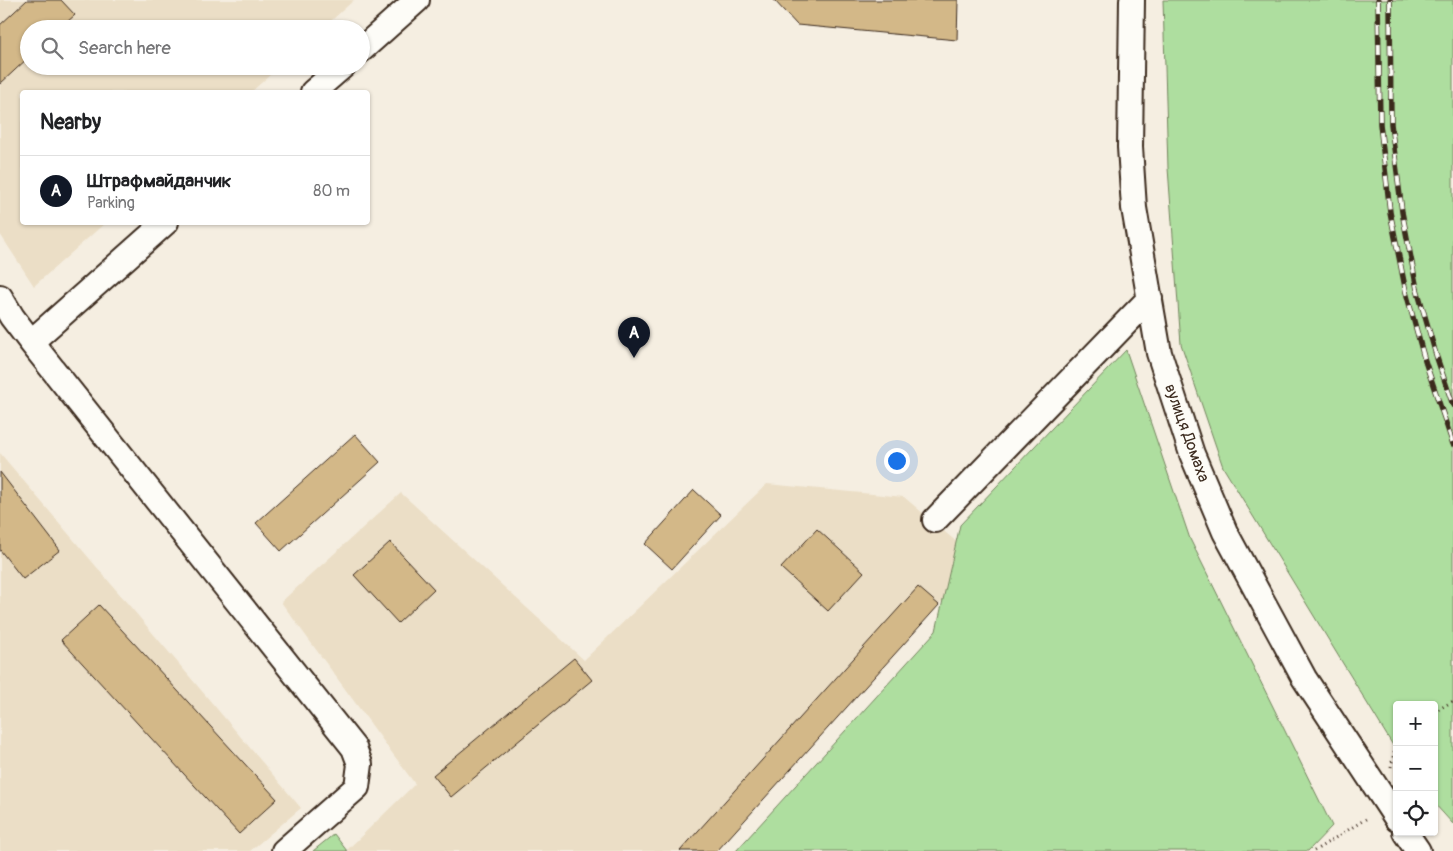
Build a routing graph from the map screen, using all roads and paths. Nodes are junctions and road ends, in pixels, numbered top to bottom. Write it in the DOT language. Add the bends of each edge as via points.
graph roads {
  1 [pos="417,0"];
  2 [pos="1132,0"];
  3 [pos="370,42"];
  4 [pos="332,75"];
  5 [pos="315,90"];
  6 [pos="163,225"];
  7 [pos="0,297"];
  8 [pos="1150,298"];
  9 [pos="30,342"];
  10 [pos="935,520"];
  11 [pos="1453,701"];
  12 [pos="1438,710"];
  13 [pos="1392,812"];
  14 [pos="1408,836"];
  15 [pos="284,851"];
  16 [pos="1314,851"];
  17 [pos="1418,851"];
  1 -- 3 [label="street"];
  2 -- 8 [label="street, вулиця Домаха" via="1130,147 1134,208"];
  4 -- 5 [label="street"];
  6 -- 9 [label="street"];
  7 -- 9 [label="street"];
  8 -- 10 [label="street"];
  8 -- 13 [label="street, вулиця Домаха" via="1159,353 1192,454 1225,532 1304,678"];
  9 -- 15 [label="street" via="354,748 360,764 357,787"];
  11 -- 12 [label="path"];
  13 -- 16 [label="path"];
  14 -- 17 [label="street"];
}
